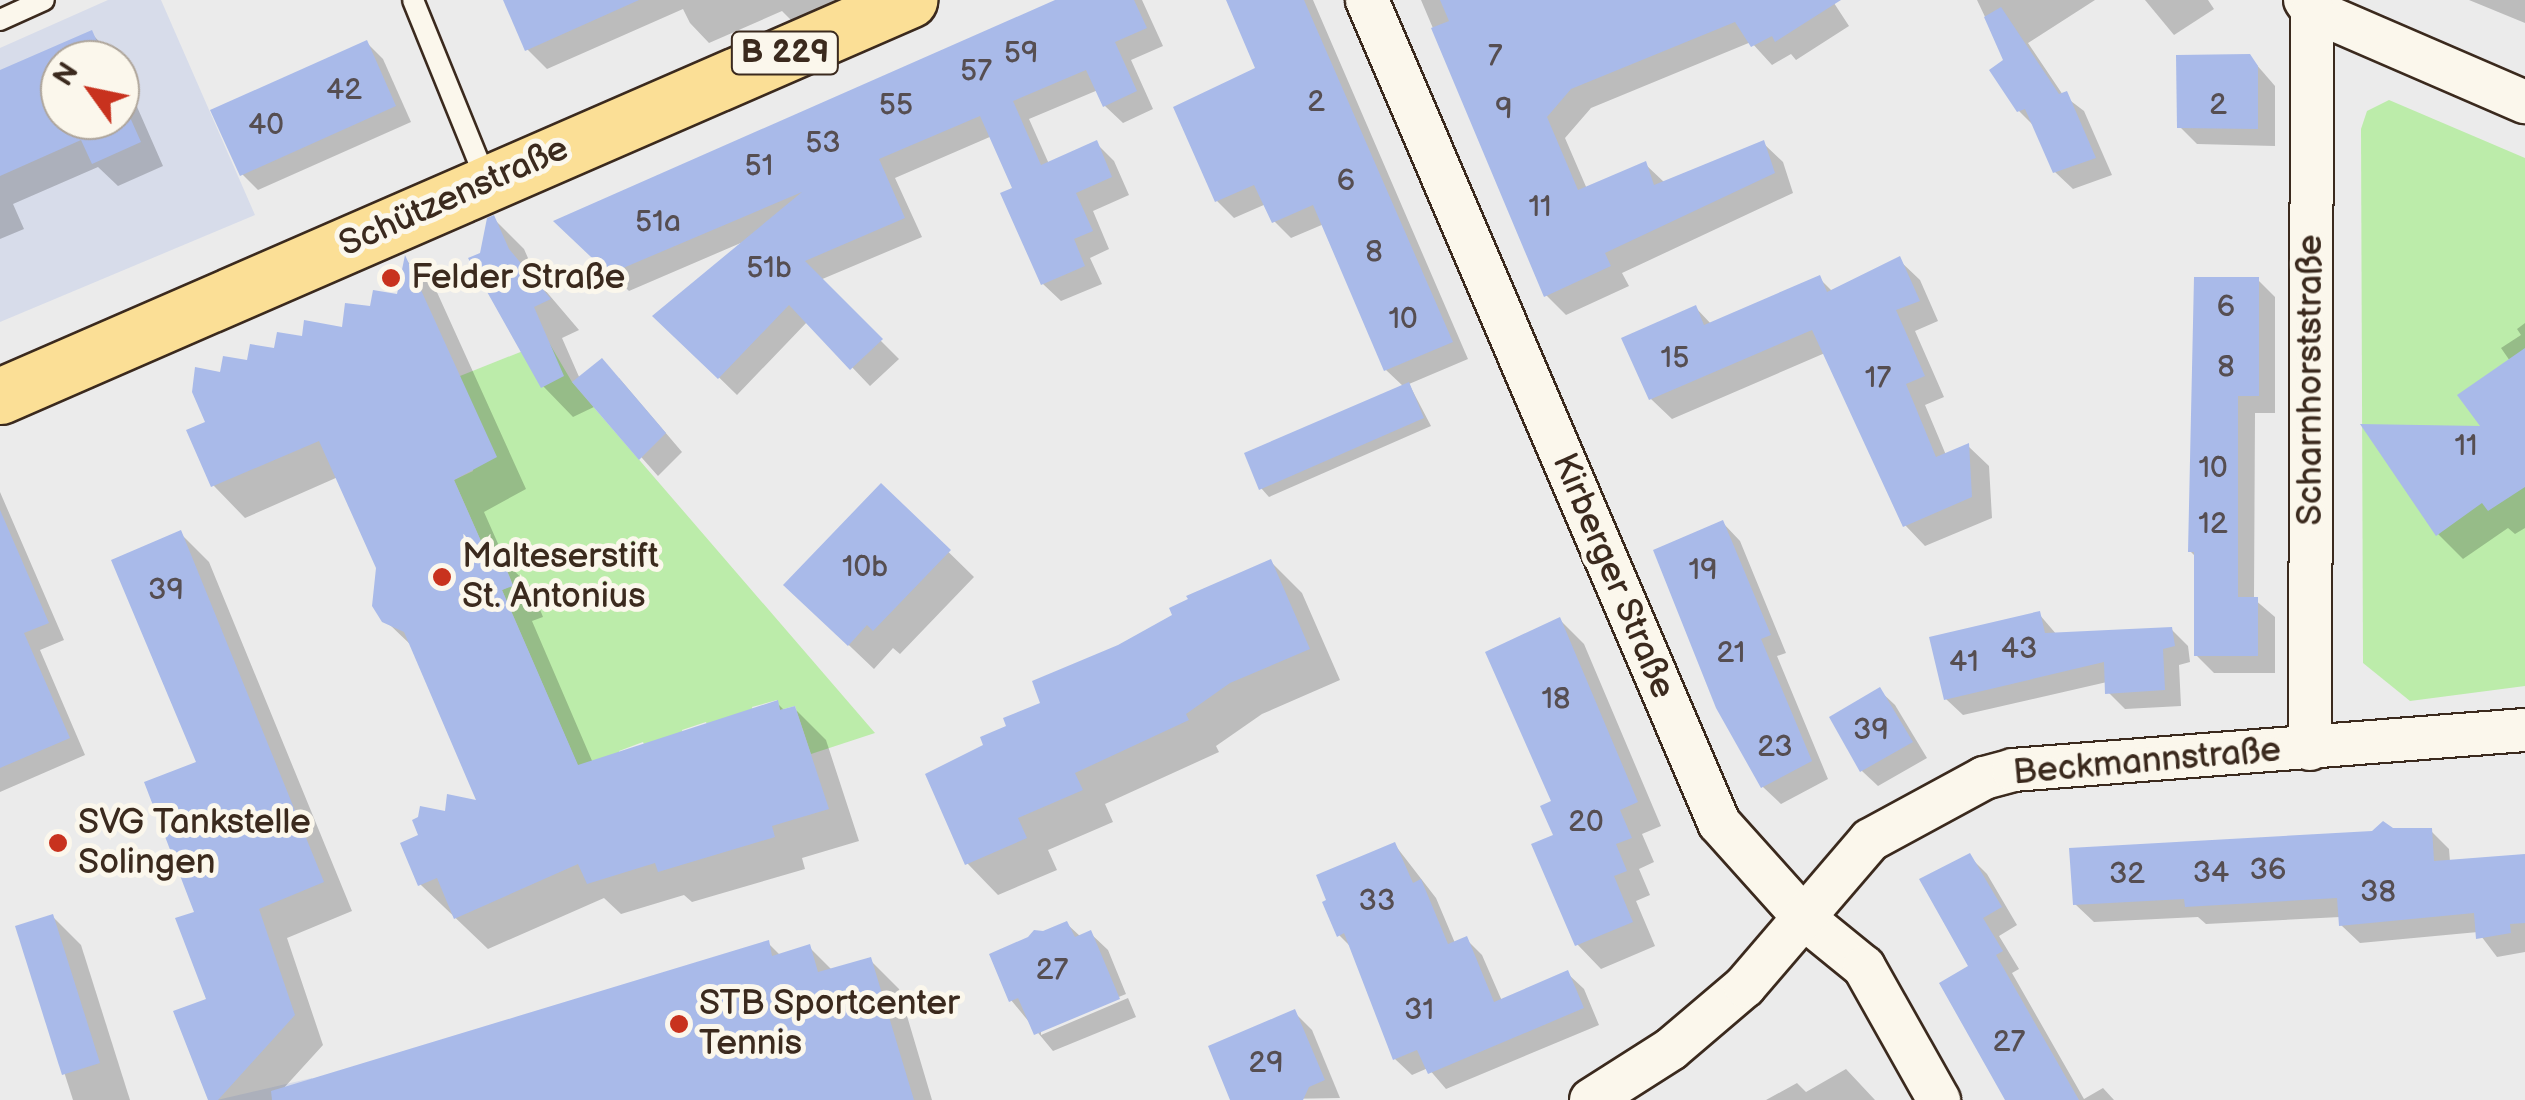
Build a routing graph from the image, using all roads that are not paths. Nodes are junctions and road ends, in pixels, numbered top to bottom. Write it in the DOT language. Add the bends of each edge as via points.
graph roads {
  1 [pos="44,0"];
  2 [pos="413,0"];
  3 [pos="1368,0"];
  4 [pos="889,4"];
  5 [pos="2308,5"];
  6 [pos="0,20"];
  7 [pos="2525,102"];
  8 [pos="488,184"];
  9 [pos="0,396"];
  10 [pos="2525,730"];
  11 [pos="2310,749"];
  12 [pos="1806,919"];
  13 [pos="1591,1100"];
  14 [pos="1939,1100"];
  1 -- 6 [label="lane"];
  2 -- 8 [label="lane"];
  3 -- 12 [label="street, Kirberger Straße" via="1719,822"];
  4 -- 8 [label="main road, Schützenstraße / B 229"];
  5 -- 7 [label="street"];
  5 -- 11 [label="street, Scharnhorststraße"];
  8 -- 9 [label="main road, Schützenstraße / B 229"];
  10 -- 11 [label="street, Beckmannstraße"];
  11 -- 12 [label="street, Beckmannstraße" via="2012,770 1984,778 1870,840"];
  12 -- 13 [label="street, Beckmannstraße" via="1706,1022"];
  12 -- 14 [label="street, Kirberger Straße" via="1864,967"];
}
